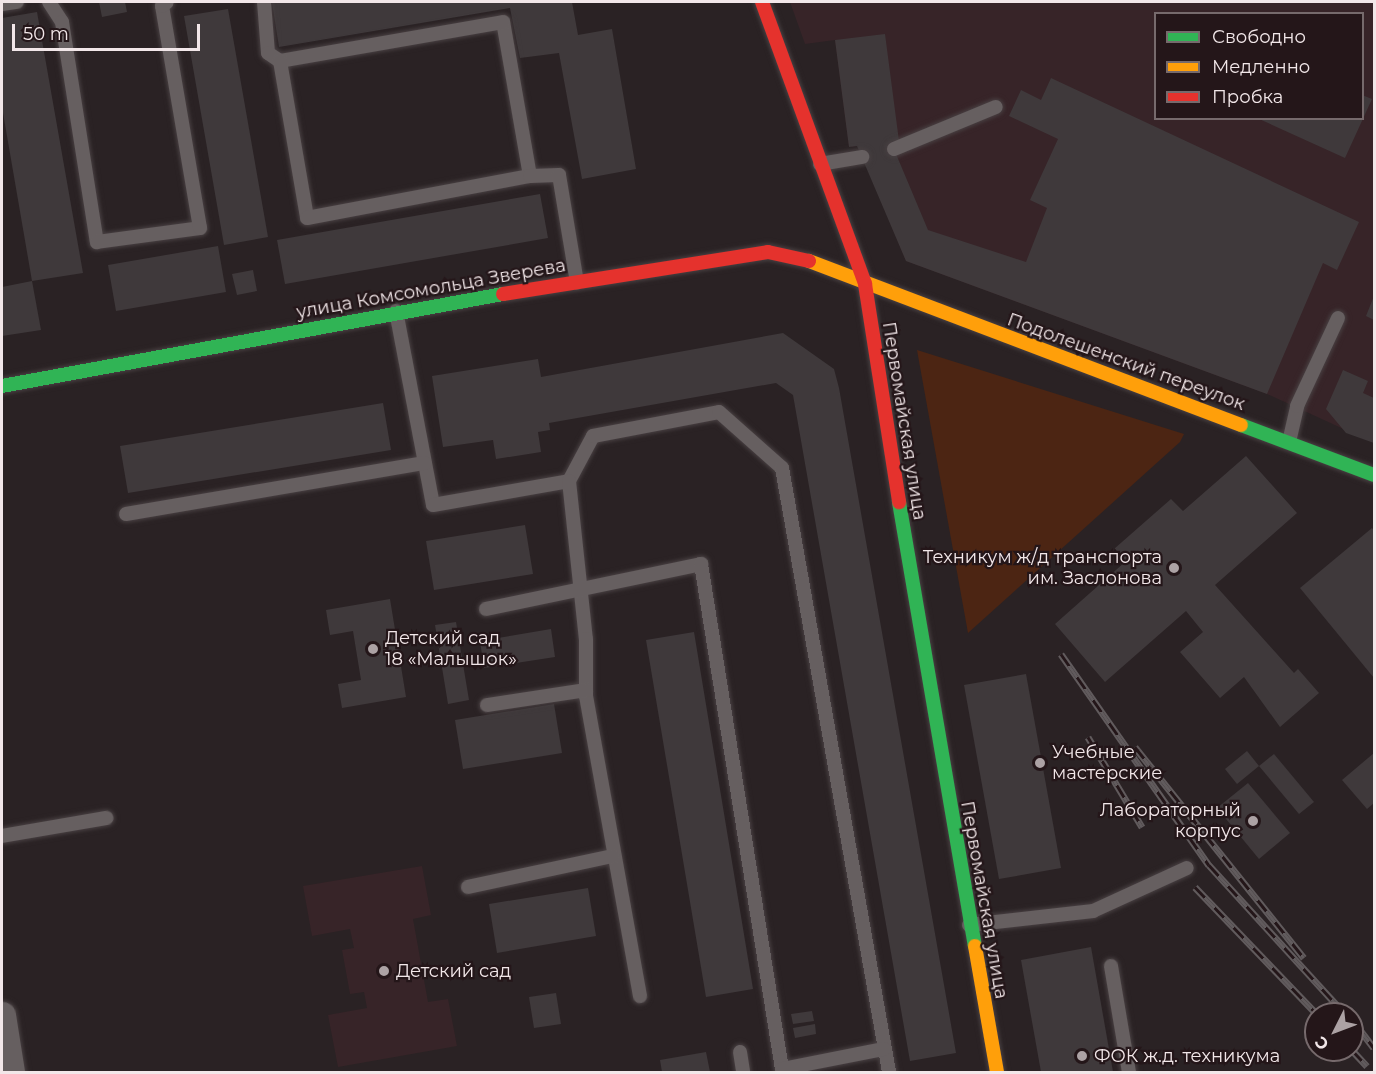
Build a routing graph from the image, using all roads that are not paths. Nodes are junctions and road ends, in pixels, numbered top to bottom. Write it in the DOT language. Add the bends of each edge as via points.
graph roads {
  1 [pos="17,2"];
  2 [pos="49,2"];
  3 [pos="167,2"];
  4 [pos="264,2"];
  5 [pos="762,2"];
  6 [pos="2,4"];
  7 [pos="280,61"];
  8 [pos="996,107"];
  9 [pos="894,149"];
  10 [pos="862,157"];
  11 [pos="818,164"];
  12 [pos="530,176"];
  13 [pos="577,282"];
  14 [pos="865,284"];
  15 [pos="396,311"];
  16 [pos="1338,318"];
  17 [pos="2,386"];
  18 [pos="1289,442"];
  19 [pos="425,463"];
  20 [pos="1374,475"];
  21 [pos="569,481"];
  22 [pos="126,514"];
  23 [pos="581,592"];
  24 [pos="486,609"];
  25 [pos="586,690"];
  26 [pos="487,705"];
  27 [pos="106,818"];
  28 [pos="2,836"];
  29 [pos="613,856"];
  30 [pos="1187,868"];
  31 [pos="468,887"];
  32 [pos="969,925"];
  33 [pos="1111,966"];
  34 [pos="640,996"];
  35 [pos="2,1015"];
  36 [pos="884,1049"];
  37 [pos="740,1052"];
  38 [pos="11,1072"];
  39 [pos="743,1072"];
  40 [pos="889,1072"];
  41 [pos="997,1072"];
  42 [pos="1129,1072"];
  1 -- 6 [label="lane"];
  2 -- 3 [label="lane" via="62,22 97,242 200,228 162,6"];
  4 -- 7 [label="lane" via="268,53"];
  5 -- 11 [label="street, Первомайская улица"];
  7 -- 12 [label="lane" via="503,22"];
  7 -- 12 [label="lane" via="307,218"];
  8 -- 9 [label="lane"];
  10 -- 11 [label="lane"];
  11 -- 14 [label="street, Первомайская улица"];
  12 -- 13 [label="lane" via="559,175"];
  13 -- 14 [label="street, улица Комсомольца Зверева" via="768,252 824,264"];
  13 -- 15 [label="street, улица Комсомольца Зверева"];
  14 -- 18 [label="street, Подолешенский переулок"];
  14 -- 32 [label="street, Первомайская улица"];
  15 -- 17 [label="street, улица Комсомольца Зверева"];
  15 -- 19 [label="lane"];
  16 -- 18 [label="lane" via="1298,406"];
  18 -- 20 [label="street, Подолешенский переулок"];
  19 -- 21 [label="lane" via="433,505"];
  19 -- 22 [label="lane"];
  21 -- 23 [label="lane"];
  21 -- 36 [label="lane" via="593,436 719,412 782,468"];
  23 -- 24 [label="lane"];
  23 -- 25 [label="lane"];
  23 -- 36 [label="lane" via="701,564 782,1070"];
  25 -- 26 [label="lane"];
  25 -- 29 [label="lane"];
  27 -- 28 [label="lane"];
  29 -- 31 [label="lane"];
  29 -- 34 [label="lane"];
  30 -- 32 [label="lane" via="1093,910"];
  32 -- 41 [label="street, Первомайская улица"];
  33 -- 42 [label="lane"];
  35 -- 38 [label="street"];
  36 -- 40 [label="lane"];
  37 -- 39 [label="lane"];
}
